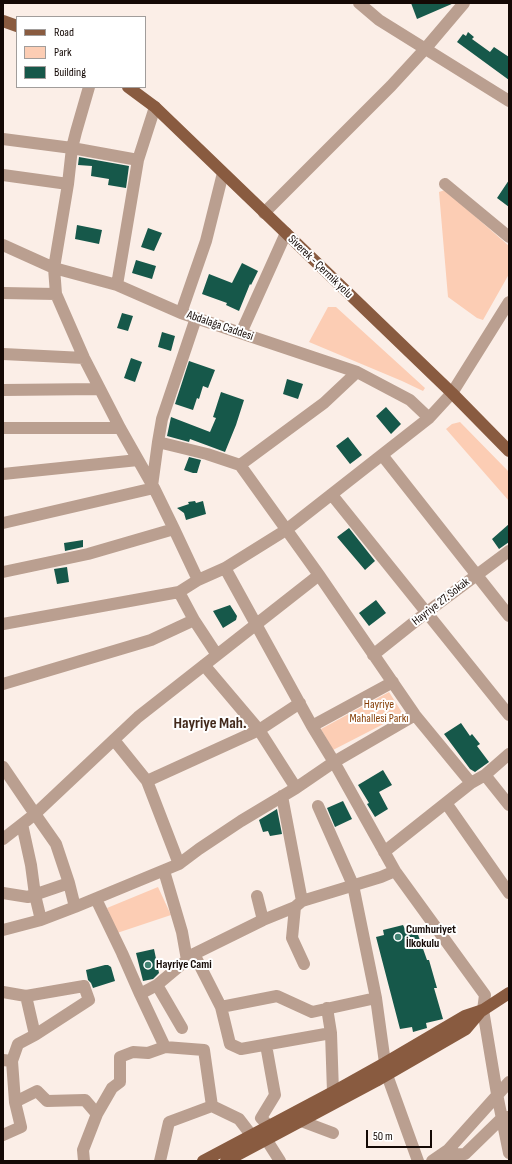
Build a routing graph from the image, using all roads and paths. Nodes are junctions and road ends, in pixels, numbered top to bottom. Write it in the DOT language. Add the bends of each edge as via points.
graph roads {
  1 [pos="359,3"];
  2 [pos="464,3"];
  3 [pos="3,21"];
  4 [pos="16,26"];
  5 [pos="425,49"];
  6 [pos="89,88"];
  7 [pos="129,88"];
  8 [pos="509,101"];
  9 [pos="155,107"];
  10 [pos="3,139"];
  11 [pos="72,148"];
  12 [pos="138,160"];
  13 [pos="223,173"];
  14 [pos="3,175"];
  15 [pos="68,184"];
  16 [pos="445,184"];
  17 [pos="264,212"];
  18 [pos="286,233"];
  19 [pos="509,237"];
  20 [pos="3,245"];
  21 [pos="54,268"];
  22 [pos="117,285"];
  23 [pos="3,293"];
  24 [pos="56,294"];
  25 [pos="509,302"];
  26 [pos="181,313"];
  27 [pos="196,318"];
  28 [pos="241,333"];
  29 [pos="3,354"];
  30 [pos="84,358"];
  31 [pos="357,372"];
  32 [pos="100,389"];
  33 [pos="3,390"];
  34 [pos="452,394"];
  35 [pos="429,418"];
  36 [pos="3,428"];
  37 [pos="120,428"];
  38 [pos="158,442"];
  39 [pos="509,451"];
  40 [pos="382,455"];
  41 [pos="138,460"];
  42 [pos="240,465"];
  43 [pos="3,474"];
  44 [pos="153,487"];
  45 [pos="332,495"];
  46 [pos="3,523"];
  47 [pos="174,529"];
  48 [pos="286,530"];
  49 [pos="509,551"];
  50 [pos="225,568"];
  51 [pos="3,572"];
  52 [pos="476,575"];
  53 [pos="319,576"];
  54 [pos="198,580"];
  55 [pos="179,592"];
  56 [pos="427,612"];
  57 [pos="509,616"];
  58 [pos="194,620"];
  59 [pos="3,624"];
  60 [pos="256,624"];
  61 [pos="217,655"];
  62 [pos="373,655"];
  63 [pos="204,665"];
  64 [pos="393,682"];
  65 [pos="3,684"];
  66 [pos="300,703"];
  67 [pos="416,715"];
  68 [pos="509,715"];
  69 [pos="312,726"];
  70 [pos="259,730"];
  71 [pos="114,740"];
  72 [pos="509,754"];
  73 [pos="334,762"];
  74 [pos="3,766"];
  75 [pos="485,775"];
  76 [pos="147,780"];
  77 [pos="471,783"];
  78 [pos="296,788"];
  79 [pos="282,796"];
  80 [pos="446,803"];
  81 [pos="509,805"];
  82 [pos="318,806"];
  83 [pos="35,814"];
  84 [pos="22,824"];
  85 [pos="3,838"];
  86 [pos="384,852"];
  87 [pos="179,864"];
  88 [pos="164,871"];
  89 [pos="395,871"];
  90 [pos="69,883"];
  91 [pos="353,886"];
  92 [pos="3,893"];
  93 [pos="509,893"];
  94 [pos="35,895"];
  95 [pos="257,896"];
  96 [pos="96,899"];
  97 [pos="298,904"];
  98 [pos="75,907"];
  99 [pos="41,920"];
  100 [pos="263,920"];
  101 [pos="3,930"];
  102 [pos="191,957"];
  103 [pos="304,964"];
  104 [pos="157,985"];
  105 [pos="3,992"];
  106 [pos="509,993"];
  107 [pos="140,994"];
  108 [pos="26,996"];
  109 [pos="376,998"];
  110 [pos="221,1007"];
  111 [pos="326,1008"];
  112 [pos="483,1010"];
  113 [pos="182,1028"];
  114 [pos="332,1033"];
  115 [pos="35,1035"];
  116 [pos="266,1044"];
  117 [pos="165,1047"];
  118 [pos="7,1060"];
  119 [pos="386,1069"];
  120 [pos="509,1082"];
  121 [pos="333,1092"];
  122 [pos="497,1094"];
  123 [pos="15,1102"];
  124 [pos="212,1106"];
  125 [pos="97,1114"];
  126 [pos="505,1118"];
  127 [pos="301,1121"];
  128 [pos="268,1126"];
  129 [pos="333,1133"];
  130 [pos="3,1135"];
  131 [pos="252,1136"];
  132 [pos="266,1139"];
  133 [pos="509,1153"];
  134 [pos="464,1157"];
  135 [pos="437,1158"];
  136 [pos="84,1161"];
  137 [pos="160,1161"];
  138 [pos="202,1161"];
  139 [pos="226,1161"];
  140 [pos="280,1161"];
  141 [pos="418,1161"];
  1 -- 5 [label="street" via="379,20"];
  2 -- 5 [label="street"];
  3 -- 4 [label="main road"];
  5 -- 8 [label="street"];
  5 -- 17 [label="street"];
  6 -- 11 [label="street"];
  7 -- 9 [label="main road, Siverek - Çermik yolu"];
  9 -- 12 [label="street"];
  9 -- 13 [label="main road, Siverek - Çermik yolu"];
  10 -- 11 [label="street"];
  11 -- 12 [label="street"];
  11 -- 15 [label="street"];
  12 -- 22 [label="street"];
  13 -- 17 [label="main road, Siverek - Çermik yolu"];
  13 -- 26 [label="street" via="206,242"];
  14 -- 15 [label="street"];
  15 -- 21 [label="street"];
  16 -- 19 [label="street"];
  17 -- 18 [label="main road, Siverek - Çermik yolu"];
  18 -- 28 [label="street"];
  18 -- 34 [label="main road, Siverek - Çermik yolu"];
  20 -- 21 [label="street, Abdalağa Caddesi"];
  21 -- 22 [label="street, Abdalağa Caddesi"];
  21 -- 24 [label="street"];
  22 -- 26 [label="street, Abdalağa Caddesi"];
  23 -- 24 [label="street"];
  24 -- 30 [label="street"];
  25 -- 34 [label="street"];
  26 -- 27 [label="street, Abdalağa Caddesi"];
  27 -- 28 [label="street, Abdalağa Caddesi"];
  27 -- 38 [label="street" via="162,419"];
  28 -- 31 [label="street, Abdalağa Caddesi"];
  29 -- 30 [label="street"];
  30 -- 32 [label="street"];
  31 -- 35 [label="street, Abdalağa Caddesi" via="410,400"];
  31 -- 42 [label="street" via="324,403"];
  32 -- 33 [label="street"];
  32 -- 37 [label="street"];
  34 -- 35 [label="street"];
  34 -- 39 [label="main road, Siverek - Çermik yolu"];
  35 -- 40 [label="street"];
  36 -- 37 [label="street"];
  37 -- 41 [label="street"];
  38 -- 42 [label="street"];
  38 -- 44 [label="street"];
  40 -- 45 [label="street"];
  40 -- 52 [label="street"];
  41 -- 43 [label="street"];
  41 -- 44 [label="street"];
  42 -- 48 [label="street"];
  44 -- 46 [label="street"];
  44 -- 47 [label="street"];
  45 -- 48 [label="street"];
  45 -- 56 [label="street"];
  47 -- 51 [label="street" via="88,554"];
  47 -- 54 [label="street"];
  48 -- 50 [label="street"];
  48 -- 53 [label="street"];
  49 -- 52 [label="street, Hayriye 27. Sokak"];
  50 -- 54 [label="street"];
  50 -- 60 [label="street"];
  52 -- 56 [label="street, Hayriye 27. Sokak"];
  52 -- 57 [label="street"];
  53 -- 60 [label="street"];
  53 -- 62 [label="street"];
  54 -- 55 [label="street"];
  55 -- 58 [label="street"];
  55 -- 59 [label="street"];
  56 -- 62 [label="street, Hayriye 27. Sokak"];
  56 -- 68 [label="street"];
  58 -- 61 [label="street"];
  58 -- 65 [label="street" via="152,640"];
  60 -- 61 [label="street"];
  60 -- 66 [label="street"];
  61 -- 63 [label="street"];
  62 -- 64 [label="street"];
  63 -- 70 [label="street"];
  63 -- 71 [label="street" via="138,717"];
  64 -- 67 [label="street"];
  64 -- 69 [label="street"];
  66 -- 69 [label="street"];
  66 -- 70 [label="street"];
  67 -- 73 [label="street"];
  67 -- 77 [label="street"];
  69 -- 73 [label="street"];
  70 -- 76 [label="street"];
  70 -- 78 [label="street"];
  71 -- 76 [label="street"];
  71 -- 83 [label="street"];
  72 -- 75 [label="street"];
  73 -- 78 [label="street"];
  73 -- 86 [label="street"];
  74 -- 83 [label="street"];
  75 -- 77 [label="street"];
  75 -- 81 [label="street"];
  76 -- 87 [label="street"];
  77 -- 80 [label="street"];
  78 -- 79 [label="street"];
  79 -- 87 [label="street"];
  79 -- 97 [label="street"];
  80 -- 86 [label="street"];
  80 -- 93 [label="street"];
  82 -- 91 [label="street"];
  83 -- 84 [label="street"];
  83 -- 90 [label="street" via="56,844"];
  84 -- 85 [label="street"];
  84 -- 94 [label="street"];
  86 -- 89 [label="street"];
  87 -- 88 [label="street"];
  88 -- 96 [label="street"];
  88 -- 102 [label="street"];
  89 -- 91 [label="street"];
  89 -- 112 [label="street" via="485,995"];
  90 -- 94 [label="street"];
  90 -- 98 [label="street"];
  91 -- 97 [label="street"];
  91 -- 109 [label="street"];
  92 -- 94 [label="street" via="28,897"];
  94 -- 99 [label="street"];
  95 -- 100 [label="street"];
  96 -- 98 [label="street"];
  96 -- 107 [label="street"];
  97 -- 100 [label="street"];
  97 -- 103 [label="street" via="292,938"];
  98 -- 99 [label="street"];
  99 -- 101 [label="street"];
  100 -- 102 [label="street"];
  102 -- 104 [label="street"];
  102 -- 110 [label="street"];
  104 -- 107 [label="street"];
  104 -- 113 [label="street"];
  105 -- 108 [label="street"];
  106 -- 112 [label="main road"];
  107 -- 117 [label="street"];
  108 -- 115 [label="street"];
  108 -- 115 [label="street" via="84,986 89,1000"];
  109 -- 111 [label="street"];
  109 -- 119 [label="street"];
  110 -- 111 [label="street" via="277,996 312,1012"];
  110 -- 116 [label="street" via="230,1044 241,1049"];
  111 -- 114 [label="street"];
  112 -- 119 [label="main road" via="466,1029"];
  112 -- 122 [label="street"];
  114 -- 116 [label="street"];
  114 -- 121 [label="street"];
  115 -- 118 [label="street" via="18,1044"];
  116 -- 128 [label="street" via="275,1095 261,1118"];
  117 -- 124 [label="street" via="204,1050"];
  117 -- 125 [label="street" via="148,1053 133,1052 120,1057 120,1082 112,1088"];
  118 -- 123 [label="street"];
  119 -- 121 [label="main road"];
  119 -- 127 [label="main road"];
  119 -- 141 [label="street"];
  120 -- 122 [label="street"];
  121 -- 128 [label="main road"];
  122 -- 126 [label="street"];
  122 -- 135 [label="street" via="448,1150"];
  123 -- 125 [label="street" via="37,1091 48,1102 85,1100"];
  123 -- 130 [label="street" via="21,1127"];
  124 -- 131 [label="street" via="239,1119"];
  124 -- 137 [label="street" via="169,1122"];
  125 -- 136 [label="street" via="83,1150"];
  126 -- 133 [label="street"];
  126 -- 134 [label="street"];
  127 -- 129 [label="street"];
  127 -- 132 [label="main road"];
  128 -- 131 [label="main road"];
  131 -- 138 [label="main road"];
  132 -- 139 [label="main road"];
  132 -- 140 [label="street"];
  134 -- 135 [label="street"];
}
